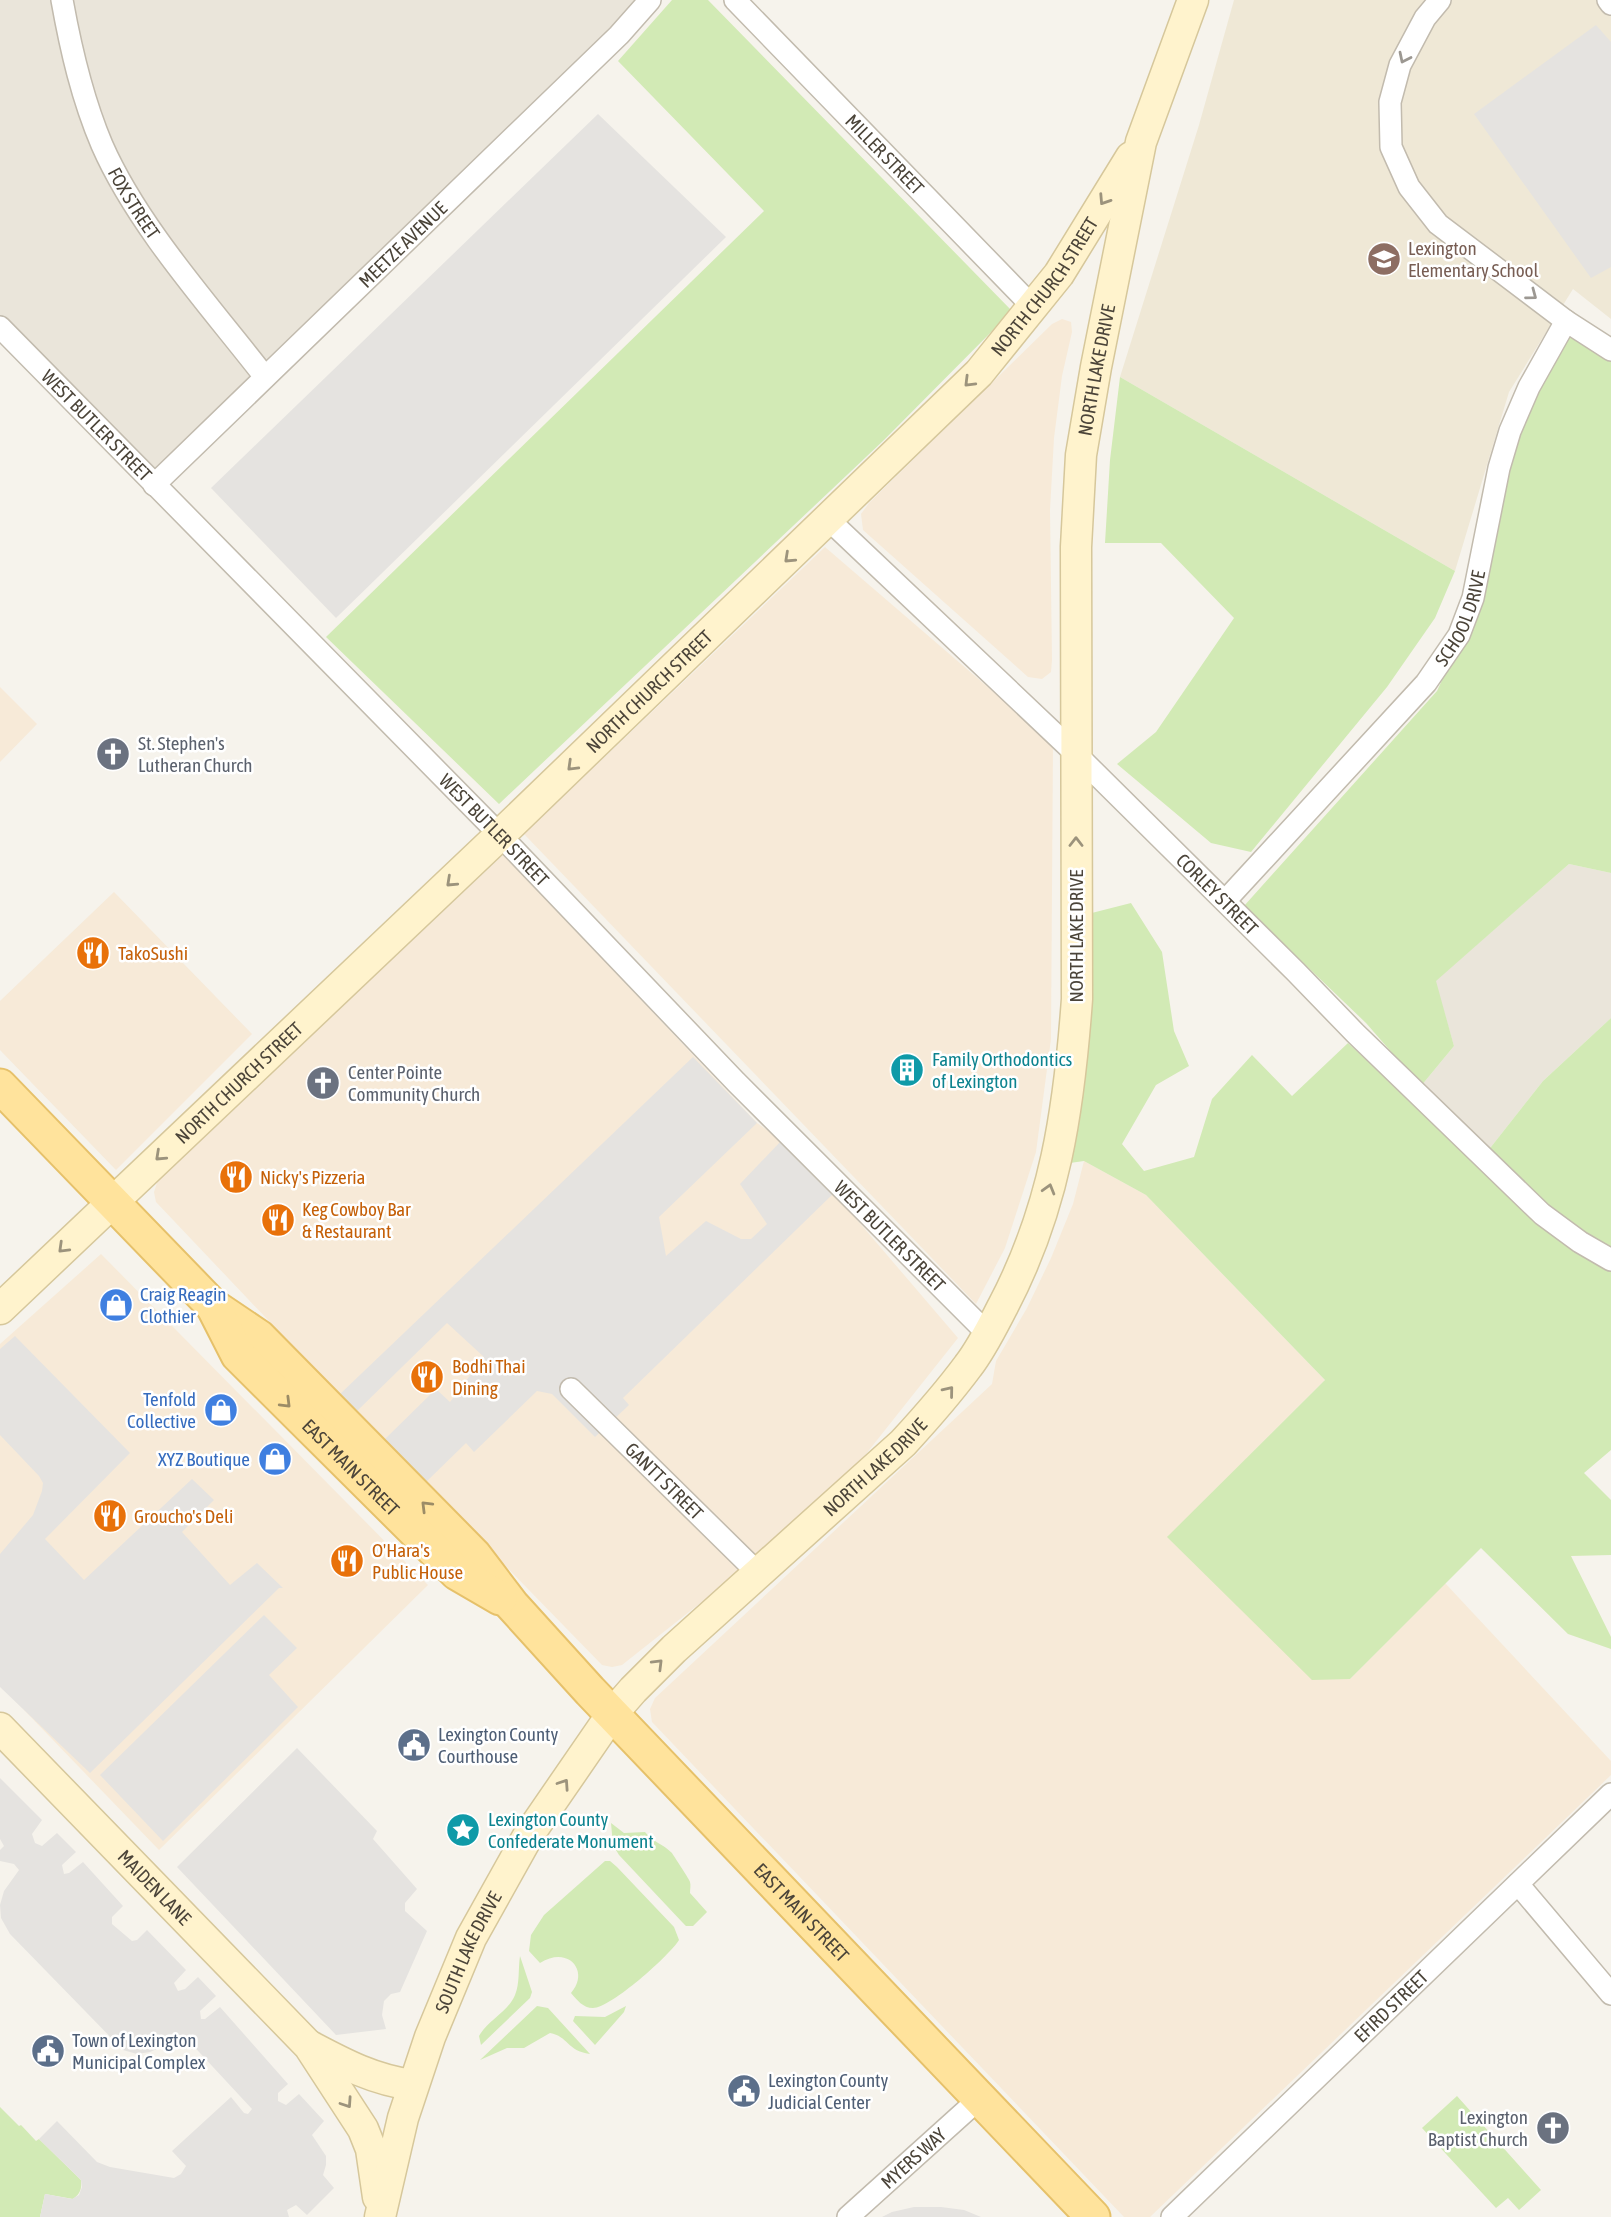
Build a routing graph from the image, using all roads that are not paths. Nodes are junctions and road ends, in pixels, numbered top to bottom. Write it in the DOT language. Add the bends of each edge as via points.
graph roads {
  1 [pos="62,0"];
  2 [pos="650,0"];
  3 [pos="735,0"];
  4 [pos="1192,0"];
  5 [pos="1440,0"];
  6 [pos="1141,142"];
  7 [pos="1034,308"];
  8 [pos="1566,321"];
  9 [pos="0,327"];
  10 [pos="1611,350"];
  11 [pos="265,377"];
  12 [pos="154,485"];
  13 [pos="829,520"];
  14 [pos="1076,754"];
  15 [pos="500,835"];
  16 [pos="1225,901"];
  17 [pos="0,1086"];
  18 [pos="112,1200"];
  19 [pos="1611,1260"];
  20 [pos="0,1309"];
  21 [pos="988,1335"];
  22 [pos="571,1389"];
  23 [pos="758,1573"];
  24 [pos="612,1714"];
  25 [pos="0,1728"];
  26 [pos="1611,1794"];
  27 [pos="1518,1884"];
  28 [pos="1611,1994"];
  29 [pos="309,2046"];
  30 [pos="413,2085"];
  31 [pos="979,2099"];
  32 [pos="380,2217"];
  33 [pos="848,2217"];
  34 [pos="1093,2217"];
  35 [pos="1172,2217"];
  1 -- 11 [label="street, FOX STREET" via="86,103 123,187"];
  2 -- 11 [label="street, MEETZE AVENUE"];
  3 -- 7 [label="street, MILLER STREET"];
  4 -- 6 [label="main road, NORTH LAKE DRIVE"];
  5 -- 8 [label="street, one-way" via="1400,65 1390,102 1391,147 1409,187 1438,224"];
  6 -- 7 [label="main road, NORTH CHURCH STREET, one-way"];
  6 -- 14 [label="main road, NORTH LAKE DRIVE" via="1081,455"];
  7 -- 13 [label="main road, NORTH CHURCH STREET, one-way" via="979,373"];
  8 -- 10 [label="street"];
  8 -- 16 [label="street, SCHOOL DRIVE" via="1510,431 1473,598 1460,635 1426,683"];
  9 -- 12 [label="street, WEST BUTLER STREET"];
  11 -- 12 [label="street, MEETZE AVENUE"];
  12 -- 15 [label="street, WEST BUTLER STREET"];
  13 -- 14 [label="street, CORLEY STREET"];
  13 -- 15 [label="main road, NORTH CHURCH STREET, one-way"];
  14 -- 16 [label="street, CORLEY STREET"];
  21 -- 14 [label="main road, NORTH LAKE DRIVE, one-way" via="1037,1231 1065,1121 1077,999"];
  15 -- 18 [label="main road, NORTH CHURCH STREET, one-way"];
  15 -- 21 [label="street, WEST BUTLER STREET" via="736,1082"];
  16 -- 19 [label="street, CORLEY STREET" via="1542,1214"];
  17 -- 18 [label="main road, EAST MAIN STREET"];
  18 -- 20 [label="main road, NORTH CHURCH STREET, one-way"];
  18 -- 24 [label="main road, EAST MAIN STREET" via="213,1306 238,1355 457,1573 512,1605"];
  23 -- 21 [label="main road, NORTH LAKE DRIVE, one-way" via="902,1443 953,1386"];
  22 -- 23 [label="street, GANTT STREET"];
  24 -- 23 [label="main road, NORTH LAKE DRIVE, one-way" via="674,1649"];
  30 -- 24 [label="main road, SOUTH LAKE DRIVE, one-way" via="471,1938 527,1836"];
  24 -- 31 [label="main road, EAST MAIN STREET"];
  25 -- 29 [label="main road, MAIDEN LANE"];
  26 -- 27 [label="street, EFIRD STREET"];
  27 -- 28 [label="street"];
  27 -- 35 [label="street, EFIRD STREET"];
  29 -- 30 [label="main road, MAIDEN LANE" via="357,2071"];
  29 -- 32 [label="main road, MAIDEN LANE, one-way" via="371,2148"];
  30 -- 32 [label="main road, SOUTH LAKE DRIVE"];
  31 -- 33 [label="street, MYERS WAY"];
  31 -- 34 [label="main road, EAST MAIN STREET"];
}
